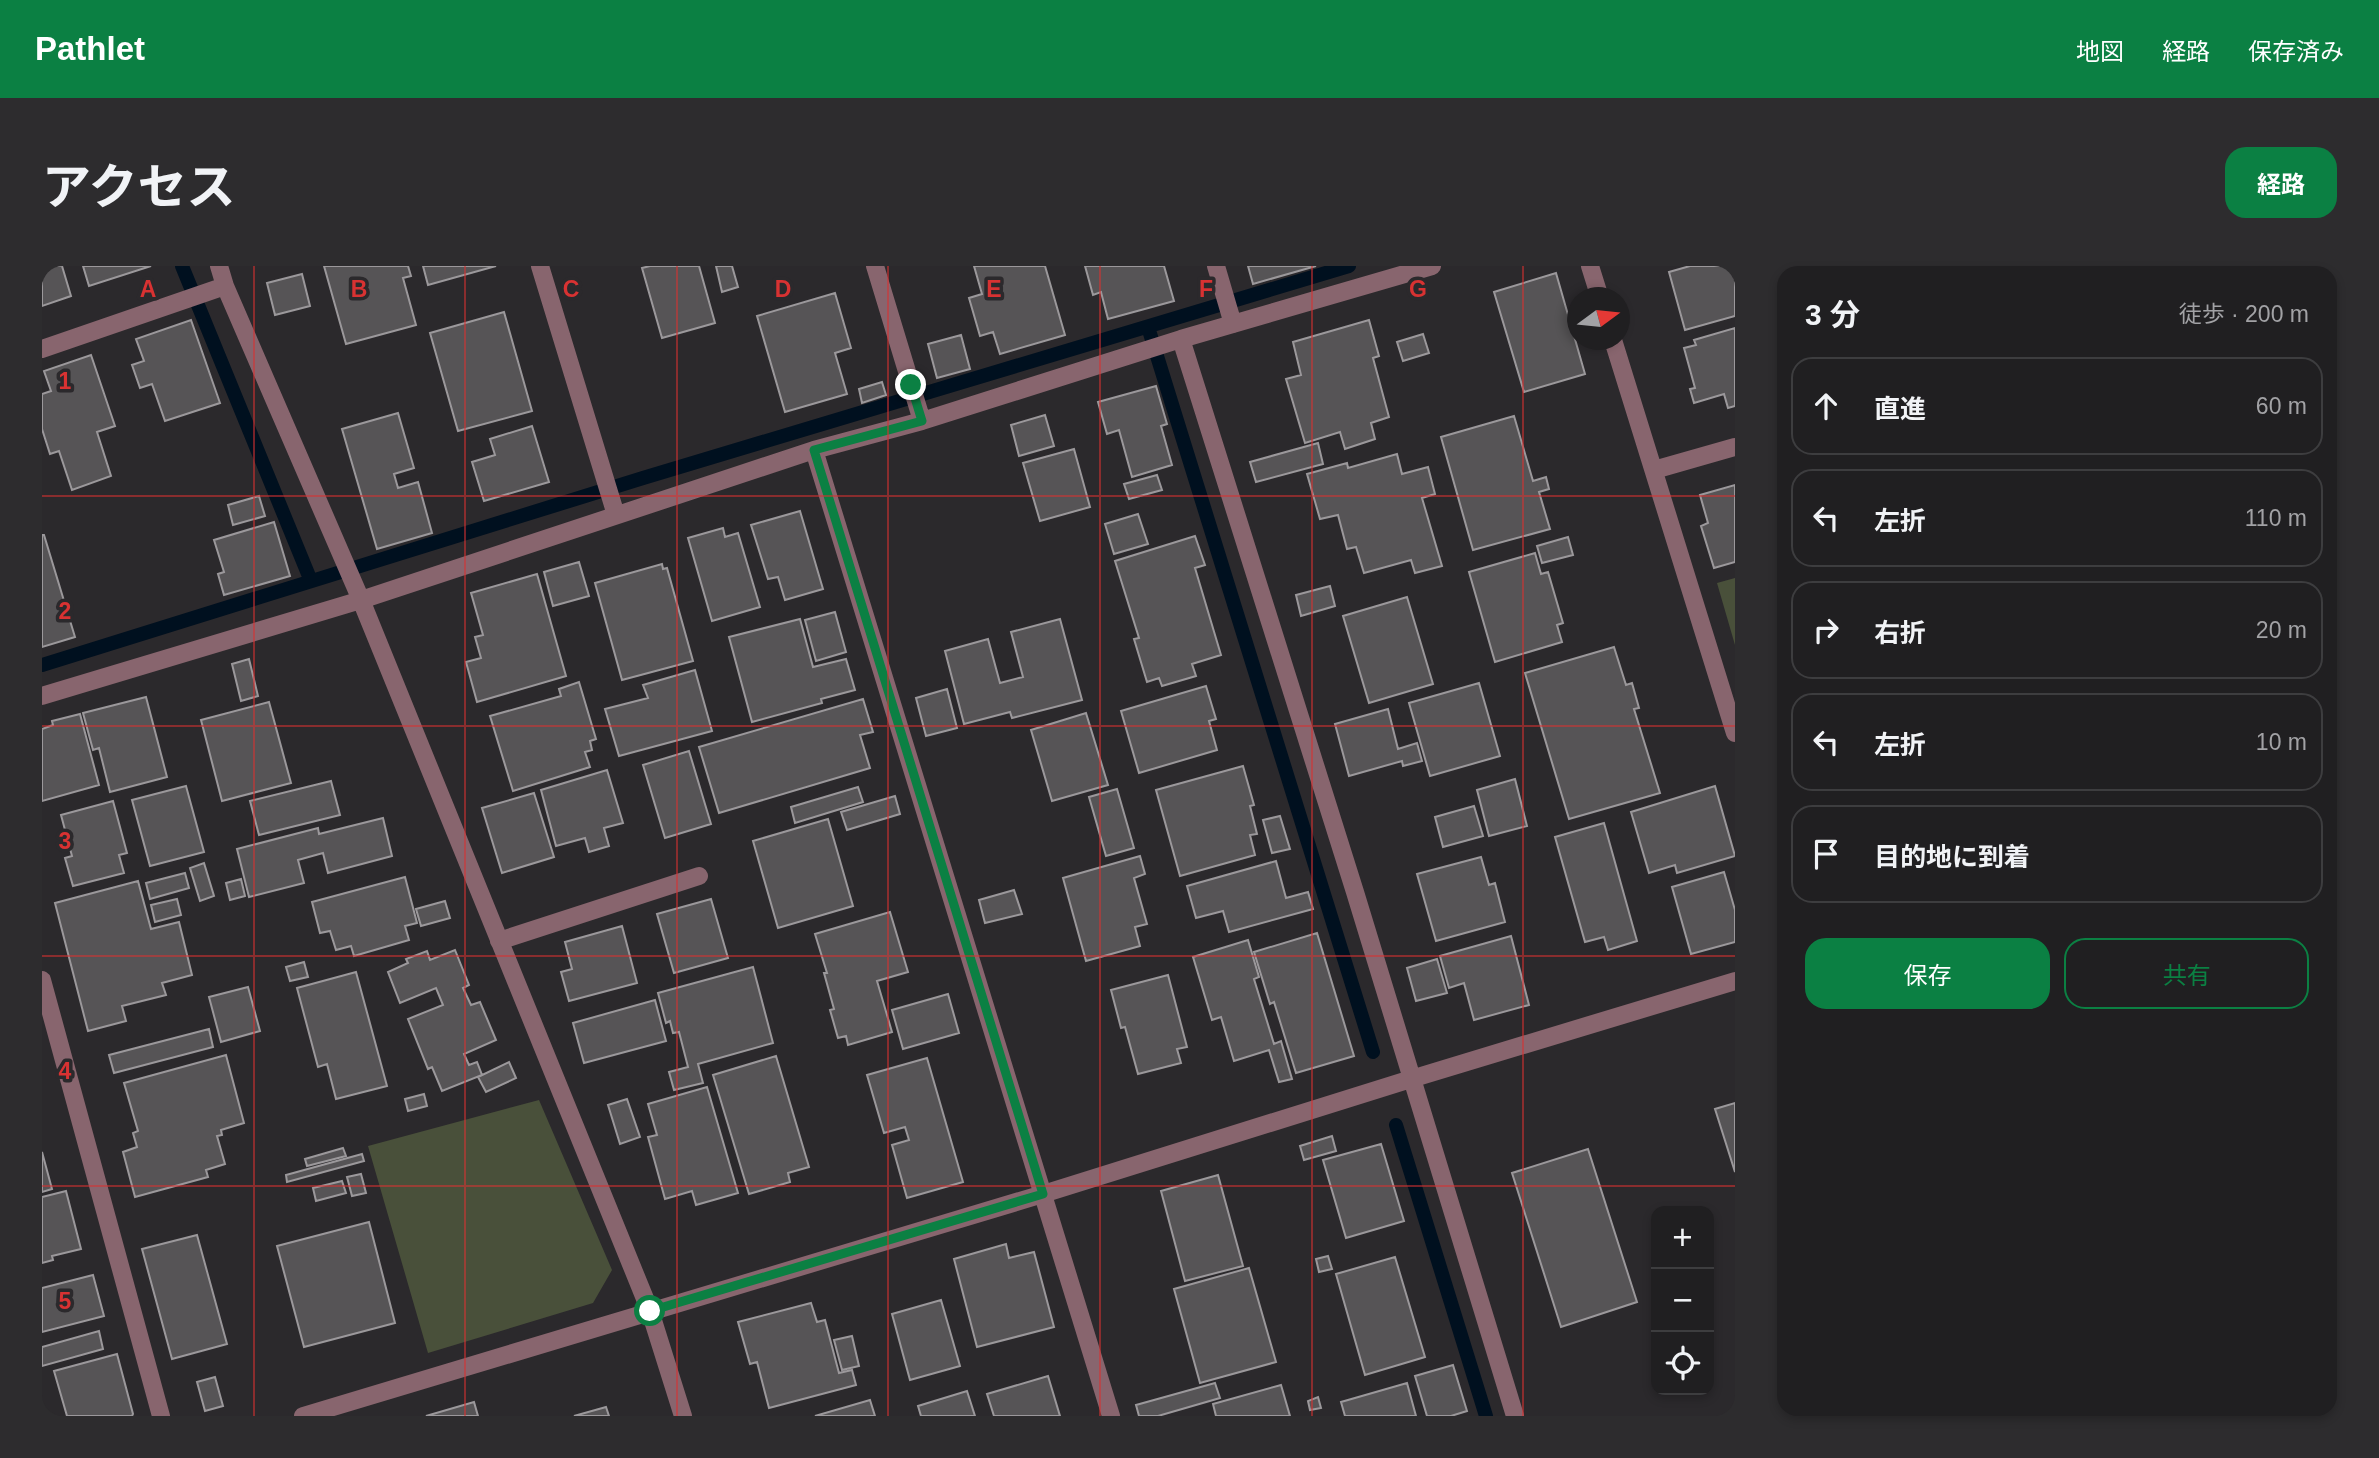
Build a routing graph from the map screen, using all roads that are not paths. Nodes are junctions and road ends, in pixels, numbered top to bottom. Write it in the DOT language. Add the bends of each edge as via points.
graph roads {
  1 [pos="219,266"];
  2 [pos="540,266"];
  3 [pos="875,266"];
  4 [pos="1216,266"];
  5 [pos="1432,266"];
  6 [pos="1590,266"];
  7 [pos="225,286"];
  8 [pos="1597,287"];
  9 [pos="1232,318"];
  10 [pos="1172,342"];
  11 [pos="42,349"];
  12 [pos="1616,350"];
  13 [pos="920,415"];
  14 [pos="1735,447"];
  15 [pos="814,450"];
  16 [pos="1654,470"];
  17 [pos="614,509"];
  18 [pos="361,600"];
  19 [pos="42,696"];
  20 [pos="1735,733"];
  21 [pos="699,876"];
  22 [pos="499,941"];
  23 [pos="42,979"];
  24 [pos="1735,981"];
  25 [pos="1411,1079"];
  26 [pos="1043,1194"];
  27 [pos="650,1311"];
  28 [pos="161,1416"];
  29 [pos="303,1416"];
  30 [pos="683,1416"];
  31 [pos="1111,1416"];
  32 [pos="1515,1416"];
  1 -- 7 [label="street"];
  2 -- 17 [label="street"];
  3 -- 13 [label="street"];
  4 -- 9 [label="street"];
  5 -- 9 [label="street"];
  6 -- 8 [label="street"];
  7 -- 11 [label="street"];
  7 -- 18 [label="street"];
  9 -- 10 [label="street"];
  10 -- 13 [label="street"];
  10 -- 25 [label="street" via="1347,865"];
  12 -- 16 [label="street"];
  13 -- 15 [label="street"];
  14 -- 16 [label="street"];
  15 -- 17 [label="street"];
  15 -- 26 [label="street"];
  16 -- 20 [label="street"];
  17 -- 18 [label="street"];
  18 -- 19 [label="street"];
  18 -- 22 [label="street"];
  21 -- 22 [label="street"];
  22 -- 27 [label="street"];
  23 -- 28 [label="street"];
  24 -- 25 [label="street"];
  25 -- 26 [label="street"];
  25 -- 32 [label="street"];
  26 -- 27 [label="street"];
  26 -- 31 [label="street"];
  27 -- 29 [label="street"];
  27 -- 30 [label="street"];
}
